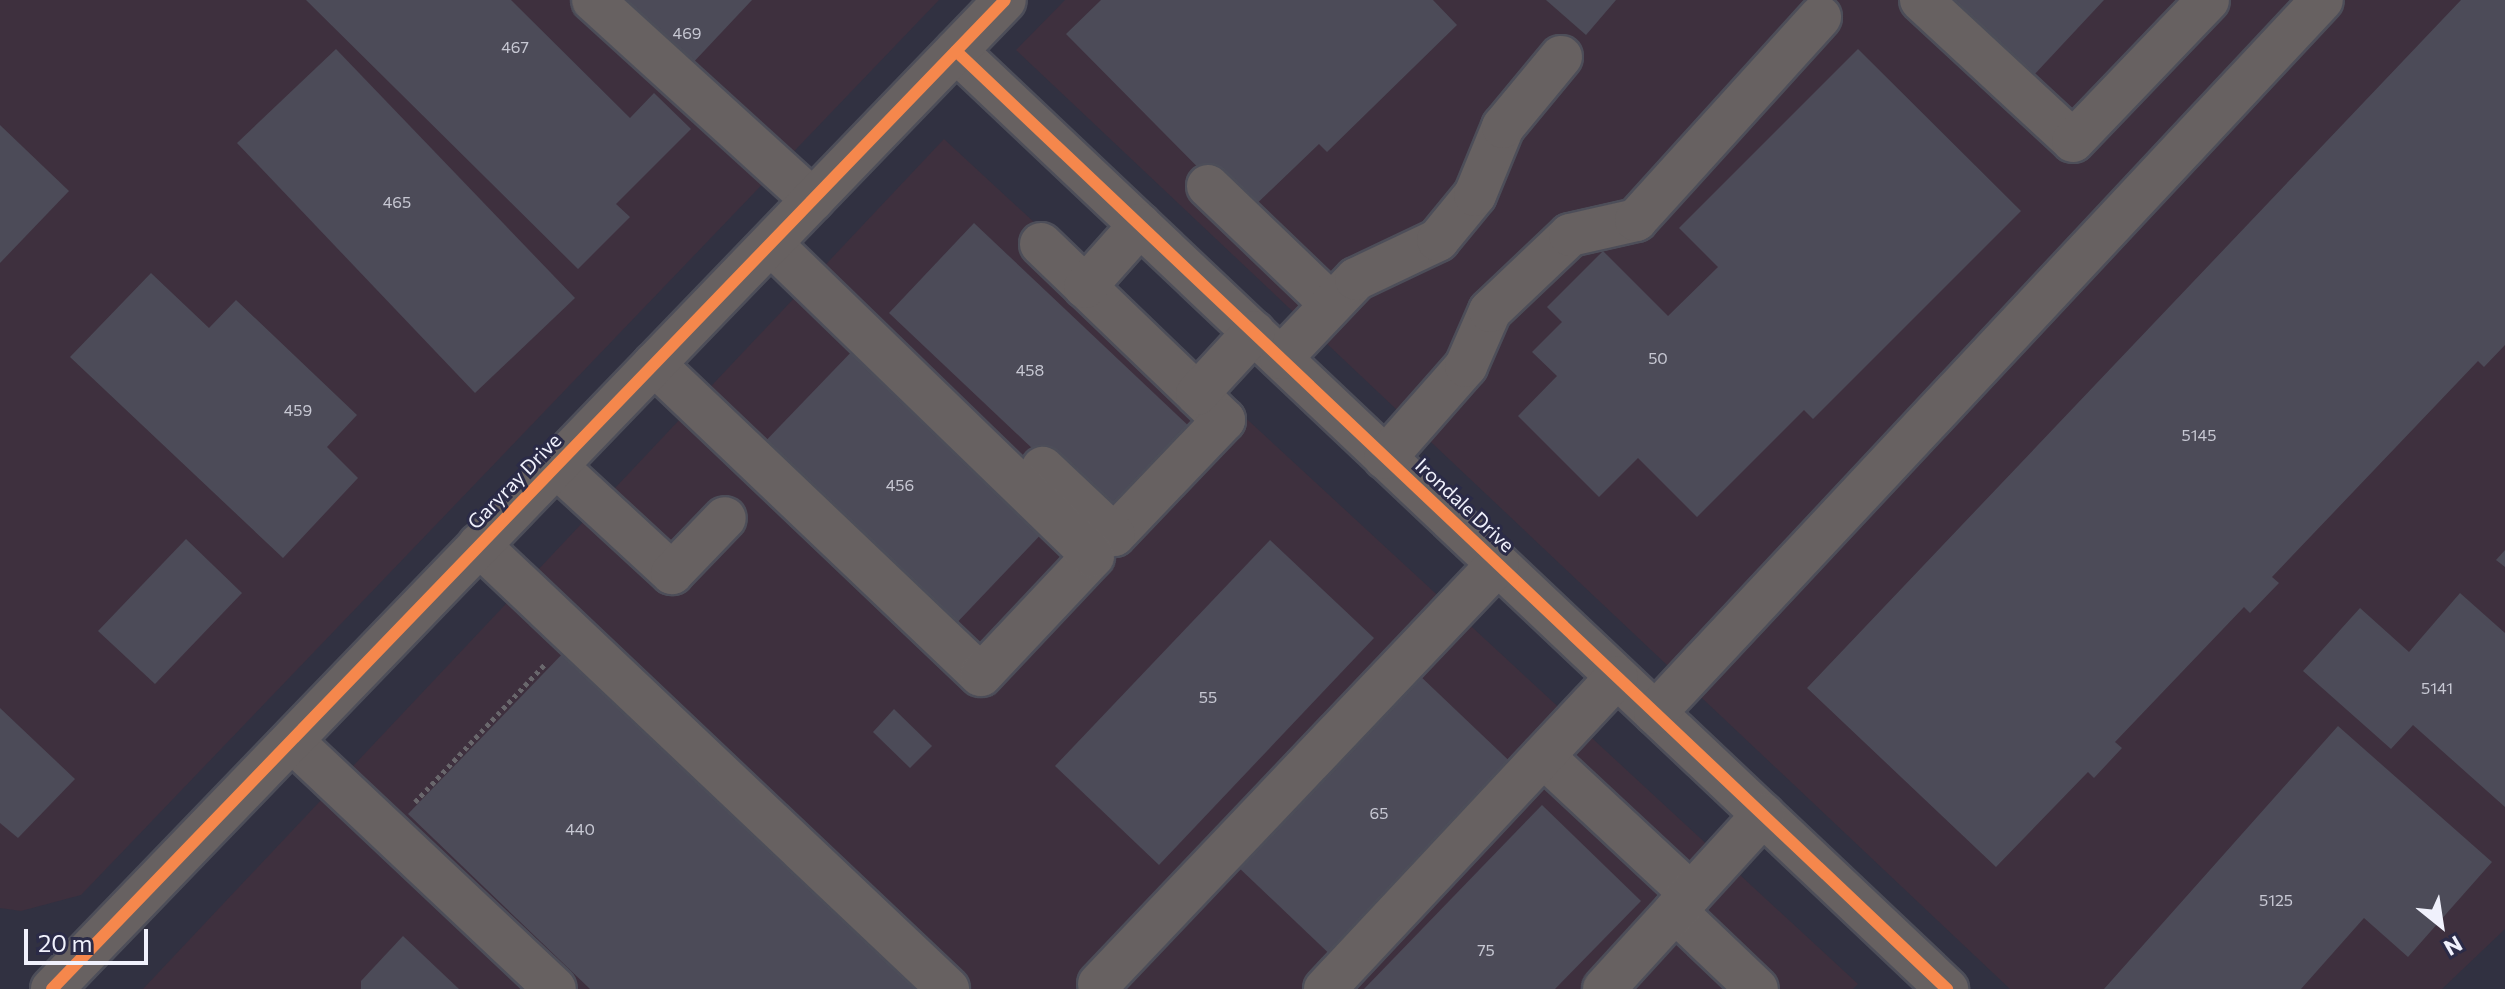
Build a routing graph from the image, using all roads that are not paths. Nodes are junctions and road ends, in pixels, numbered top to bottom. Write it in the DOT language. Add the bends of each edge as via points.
graph roads {
  1 [pos="593,0"];
  2 [pos="1005,0"];
  3 [pos="1921,0"];
  4 [pos="2208,0"];
  5 [pos="2322,0"];
  6 [pos="1820,17"];
  7 [pos="956,51"];
  8 [pos="1561,57"];
  9 [pos="1208,186"];
  10 [pos="813,200"];
  11 [pos="1140,225"];
  12 [pos="771,244"];
  13 [pos="1041,244"];
  14 [pos="1085,287"];
  15 [pos="1331,304"];
  16 [pos="1267,345"];
  17 [pos="929,360"];
  18 [pos="654,364"];
  19 [pos="1197,394"];
  20 [pos="1385,458"];
  21 [pos="556,466"];
  22 [pos="725,518"];
  23 [pos="479,545"];
  24 [pos="1498,564"];
  25 [pos="1617,677"];
  26 [pos="1655,713"];
  27 [pos="282,750"];
  28 [pos="1543,756"];
  29 [pos="1763,815"];
  30 [pos="1683,903"];
  31 [pos="1099,984"];
  32 [pos="52,989"];
  33 [pos="513,989"];
  34 [pos="555,989"];
  35 [pos="948,989"];
  36 [pos="1325,989"];
  37 [pos="1604,989"];
  38 [pos="1757,989"];
  39 [pos="1947,989"];
  1 -- 10 [label="street"];
  2 -- 7 [label="street, Garyray Drive"];
  3 -- 4 [label="street" via="2073,141"];
  5 -- 26 [label="street"];
  6 -- 20 [label="street" via="1636,220 1570,235 1490,311 1466,366"];
  7 -- 10 [label="street, Garyray Drive"];
  7 -- 11 [label="street, Irondale Drive"];
  8 -- 15 [label="street" via="1503,127 1475,195 1438,240 1356,279"];
  9 -- 15 [label="street"];
  10 -- 12 [label="street, Garyray Drive"];
  11 -- 14 [label="street"];
  11 -- 16 [label="street, Irondale Drive"];
  12 -- 18 [label="street, Garyray Drive"];
  12 -- 18 [label="street" via="1093,556 981,675"];
  13 -- 14 [label="street"];
  14 -- 19 [label="street"];
  15 -- 16 [label="street"];
  16 -- 19 [label="street"];
  16 -- 20 [label="street, Irondale Drive"];
  17 -- 19 [label="street" via="1114,535 1224,420"];
  18 -- 21 [label="street, Garyray Drive"];
  20 -- 24 [label="street, Irondale Drive"];
  21 -- 22 [label="street" via="672,573"];
  21 -- 23 [label="street, Garyray Drive"];
  23 -- 27 [label="street, Garyray Drive"];
  23 -- 35 [label="street"];
  24 -- 25 [label="street, Irondale Drive"];
  24 -- 31 [label="street"];
  25 -- 26 [label="street, Irondale Drive"];
  25 -- 28 [label="street"];
  26 -- 29 [label="street, Irondale Drive"];
  27 -- 32 [label="street, Garyray Drive"];
  27 -- 33 [label="street"];
  27 -- 34 [label="street" via="388,831"];
  28 -- 30 [label="street"];
  28 -- 36 [label="street"];
  29 -- 30 [label="street"];
  29 -- 39 [label="street, Irondale Drive"];
  30 -- 37 [label="street"];
  30 -- 38 [label="street"];
}
